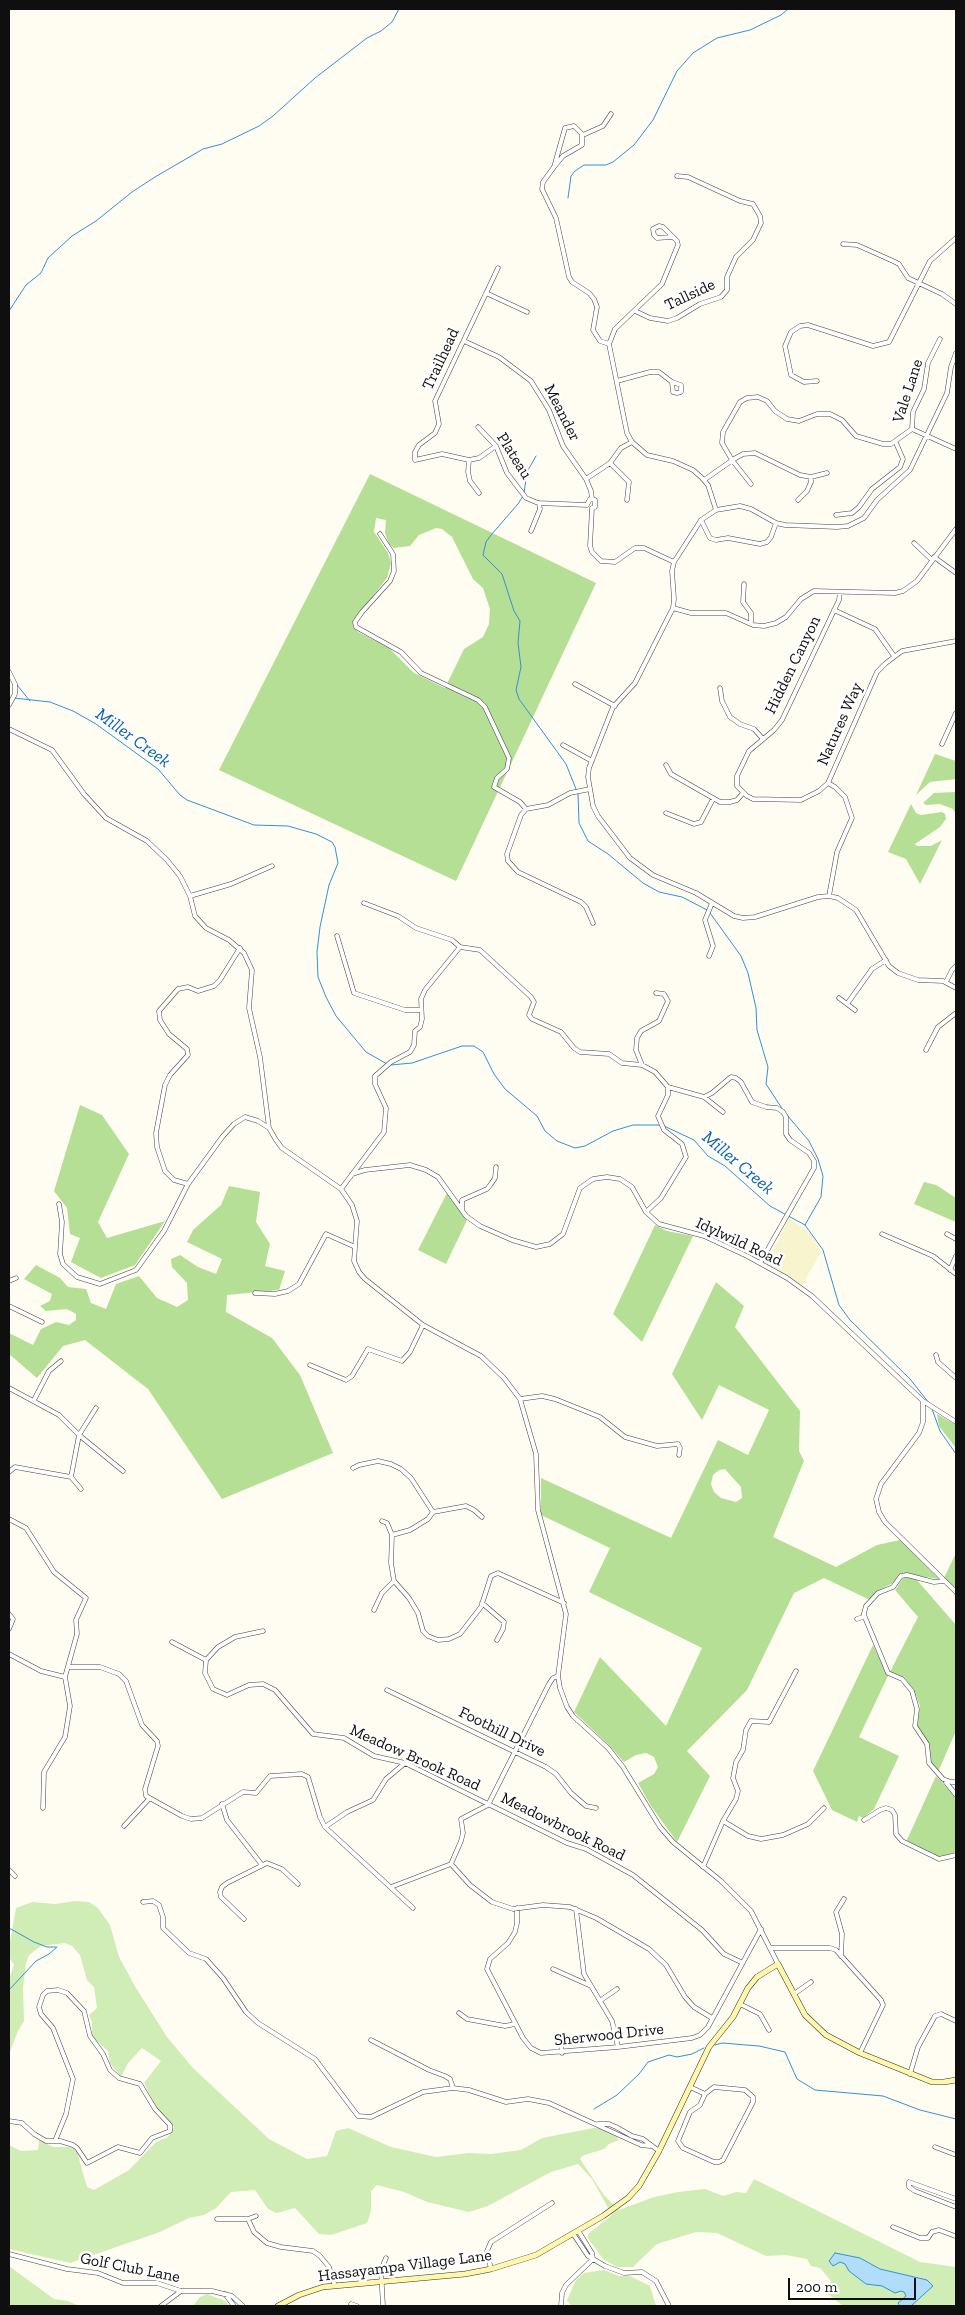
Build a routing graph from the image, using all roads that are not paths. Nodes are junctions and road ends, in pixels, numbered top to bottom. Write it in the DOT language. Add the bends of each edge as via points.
graph roads {
  1 [pos="611,114"];
  2 [pos="583,136"];
  3 [pos="554,167"];
  4 [pos="677,176"];
  5 [pos="672,237"];
  6 [pos="956,238"];
  7 [pos="843,244"];
  8 [pos="498,268"];
  9 [pos="918,283"];
  10 [pos="486,293"];
  11 [pos="956,304"];
  12 [pos="635,311"];
  13 [pos="527,312"];
  14 [pos="464,340"];
  15 [pos="940,340"];
  16 [pos="609,344"];
  17 [pos="956,354"];
  18 [pos="616,381"];
  19 [pos="817,381"];
  20 [pos="672,382"];
  21 [pos="478,427"];
  22 [pos="912,429"];
  23 [pos="928,435"];
  24 [pos="632,442"];
  25 [pos="896,443"];
  26 [pos="496,446"];
  27 [pos="956,448"];
  28 [pos="469,460"];
  29 [pos="732,460"];
  30 [pos="610,463"];
  31 [pos="827,473"];
  32 [pos="811,477"];
  33 [pos="586,479"];
  34 [pos="704,480"];
  35 [pos="751,484"];
  36 [pos="479,493"];
  37 [pos="592,499"];
  38 [pos="627,500"];
  39 [pos="798,500"];
  40 [pos="540,503"];
  41 [pos="587,505"];
  42 [pos="592,508"];
  43 [pos="716,510"];
  44 [pos="836,515"];
  45 [pos="701,520"];
  46 [pos="776,523"];
  47 [pos="956,528"];
  48 [pos="531,531"];
  49 [pos="380,534"];
  50 [pos="914,543"];
  51 [pos="933,559"];
  52 [pos="674,562"];
  53 [pos="956,573"];
  54 [pos="744,584"];
  55 [pos="840,592"];
  56 [pos="673,608"];
  57 [pos="834,610"];
  58 [pos="751,623"];
  59 [pos="956,641"];
  60 [pos="894,656"];
  61 [pos="9,672"];
  62 [pos="575,684"];
  63 [pos="720,688"];
  64 [pos="9,705"];
  65 [pos="614,706"];
  66 [pos="956,714"];
  67 [pos="9,729"];
  68 [pos="763,739"];
  69 [pos="942,744"];
  70 [pos="563,745"];
  71 [pos="592,762"];
  72 [pos="666,765"];
  73 [pos="828,783"];
  74 [pos="590,789"];
  75 [pos="743,794"];
  76 [pos="713,799"];
  77 [pos="526,809"];
  78 [pos="666,813"];
  79 [pos="272,866"];
  80 [pos="190,896"];
  81 [pos="829,896"];
  82 [pos="712,903"];
  83 [pos="364,904"];
  84 [pos="593,923"];
  85 [pos="337,936"];
  86 [pos="460,947"];
  87 [pos="240,948"];
  88 [pos="709,956"];
  89 [pos="886,960"];
  90 [pos="956,966"];
  91 [pos="946,982"];
  92 [pos="956,988"];
  93 [pos="656,993"];
  94 [pos="839,998"];
  95 [pos="847,1004"];
  96 [pos="420,1010"];
  97 [pos="855,1010"];
  98 [pos="956,1013"];
  99 [pos="926,1050"];
  100 [pos="642,1066"];
  101 [pos="668,1087"];
  102 [pos="704,1097"];
  103 [pos="723,1112"];
  104 [pos="269,1128"];
  105 [pos="496,1167"];
  106 [pos="352,1174"];
  107 [pos="188,1184"];
  108 [pos="341,1189"];
  109 [pos="58,1204"];
  110 [pos="462,1210"];
  111 [pos="646,1212"];
  112 [pos="882,1234"];
  113 [pos="947,1234"];
  114 [pos="956,1239"];
  115 [pos="354,1246"];
  116 [pos="956,1256"];
  117 [pos="760,1263"];
  118 [pos="950,1270"];
  119 [pos="956,1274"];
  120 [pos="16,1278"];
  121 [pos="9,1281"];
  122 [pos="255,1293"];
  123 [pos="9,1306"];
  124 [pos="42,1322"];
  125 [pos="423,1325"];
  126 [pos="936,1355"];
  127 [pos="61,1361"];
  128 [pos="310,1365"];
  129 [pos="956,1378"];
  130 [pos="9,1388"];
  131 [pos="520,1399"];
  132 [pos="34,1400"];
  133 [pos="923,1401"];
  134 [pos="96,1408"];
  135 [pos="956,1422"];
  136 [pos="79,1435"];
  137 [pos="678,1454"];
  138 [pos="353,1468"];
  139 [pos="123,1471"];
  140 [pos="9,1472"];
  141 [pos="70,1477"];
  142 [pos="81,1488"];
  143 [pos="433,1512"];
  144 [pos="482,1517"];
  145 [pos="9,1519"];
  146 [pos="382,1521"];
  147 [pos="392,1535"];
  148 [pos="394,1581"];
  149 [pos="944,1581"];
  150 [pos="956,1592"];
  151 [pos="482,1603"];
  152 [pos="564,1604"];
  153 [pos="374,1610"];
  154 [pos="9,1614"];
  155 [pos="864,1615"];
  156 [pos="857,1619"];
  157 [pos="9,1629"];
  158 [pos="263,1631"];
  159 [pos="497,1640"];
  160 [pos="172,1642"];
  161 [pos="9,1654"];
  162 [pos="206,1660"];
  163 [pos="68,1667"];
  164 [pos="796,1671"];
  165 [pos="558,1676"];
  166 [pos="65,1677"];
  167 [pos="387,1690"];
  168 [pos="515,1752"];
  169 [pos="405,1764"];
  170 [pos="943,1779"];
  171 [pos="956,1782"];
  172 [pos="956,1795"];
  173 [pos="150,1799"];
  174 [pos="222,1804"];
  175 [pos="488,1805"];
  176 [pos="43,1808"];
  177 [pos="596,1808"];
  178 [pos="824,1808"];
  179 [pos="864,1820"];
  180 [pos="723,1821"];
  181 [pos="124,1826"];
  182 [pos="325,1827"];
  183 [pos="956,1855"];
  184 [pos="451,1864"];
  185 [pos="262,1865"];
  186 [pos="703,1867"];
  187 [pos="9,1870"];
  188 [pos="15,1876"];
  189 [pos="298,1884"];
  190 [pos="391,1887"];
  191 [pos="844,1899"];
  192 [pos="143,1902"];
  193 [pos="413,1908"];
  194 [pos="517,1908"];
  195 [pos="576,1909"];
  196 [pos="244,1919"];
  197 [pos="761,1929"];
  198 [pos="772,1948"];
  199 [pos="841,1956"];
  200 [pos="743,1963"];
  201 [pos="778,1964"];
  202 [pos="552,1969"];
  203 [pos="811,1982"];
  204 [pos="591,1986"];
  205 [pos="617,1989"];
  206 [pos="794,1994"];
  207 [pos="601,2000"];
  208 [pos="740,2004"];
  209 [pos="459,2013"];
  210 [pos="712,2018"];
  211 [pos="956,2021"];
  212 [pos="514,2024"];
  213 [pos="769,2030"];
  214 [pos="560,2038"];
  215 [pos="371,2040"];
  216 [pos="618,2047"];
  217 [pos="860,2052"];
  218 [pos="562,2053"];
  219 [pos="910,2074"];
  220 [pos="956,2080"];
  221 [pos="690,2086"];
  222 [pos="453,2088"];
  223 [pos="704,2094"];
  224 [pos="9,2121"];
  225 [pos="55,2141"];
  226 [pos="935,2147"];
  227 [pos="659,2151"];
  228 [pos="956,2155"];
  229 [pos="956,2199"];
  230 [pos="552,2203"];
  231 [pos="956,2207"];
  232 [pos="256,2216"];
  233 [pos="217,2219"];
  234 [pos="248,2219"];
  235 [pos="893,2227"];
  236 [pos="956,2231"];
  237 [pos="577,2233"];
  238 [pos="955,2236"];
  239 [pos="9,2254"];
  240 [pos="386,2258"];
  241 [pos="593,2259"];
  242 [pos="491,2269"];
  243 [pos="382,2282"];
  244 [pos="335,2286"];
  245 [pos="181,2291"];
  246 [pos="225,2294"];
  247 [pos="238,2300"];
  248 [pos="351,2304"];
  249 [pos="233,2305"];
  250 [pos="161,2306"];
  251 [pos="243,2306"];
  252 [pos="278,2306"];
  253 [pos="357,2306"];
  254 [pos="383,2306"];
  255 [pos="561,2306"];
  256 [pos="669,2306"];
  1 -- 2 [label="street" via="603,126"];
  2 -- 3 [label="street" via="582,145 563,156"];
  2 -- 3 [label="street" via="574,126 565,128"];
  3 -- 16 [label="street" via="543,182 542,190 556,218 566,270 572,282 594,299 597,307 593,330 600,340"];
  4 -- 12 [label="street, Tallside" via="688,177 740,202 752,204 760,216 760,223 753,240 736,257 727,277 727,290 721,297 668,321"];
  5 -- 5 [label="street" via="663,227 653,229 657,238"];
  5 -- 12 [label="street" via="678,245 662,284"];
  6 -- 9 [label="street" via="930,261"];
  7 -- 9 [label="street" via="857,245 899,264 908,278"];
  8 -- 10 [label="street, Trailhead"];
  9 -- 11 [label="street"];
  9 -- 19 [label="street" via="889,342 873,346 808,325 791,332 785,346 791,375 804,382"];
  10 -- 13 [label="street"];
  10 -- 14 [label="street, Trailhead"];
  12 -- 16 [label="street" via="615,329"];
  14 -- 28 [label="street, Trailhead" via="436,402 437,428 430,438 418,445 415,460 442,454"];
  14 -- 33 [label="street, Meander" via="499,356 531,381 549,410 564,446"];
  15 -- 22 [label="street, Vale Lane" via="928,363 924,389 913,412"];
  16 -- 18 [label="street"];
  17 -- 23 [label="street" via="947,393"];
  18 -- 20 [label="street" via="659,372"];
  18 -- 24 [label="street" via="627,433"];
  21 -- 26 [label="street, Plateau"];
  22 -- 23 [label="street"];
  22 -- 25 [label="street, Vale Lane"];
  23 -- 27 [label="street"];
  23 -- 46 [label="street" via="910,470 877,500 864,518 837,527"];
  24 -- 30 [label="street" via="621,448"];
  24 -- 34 [label="street" via="647,455 673,461 693,470"];
  25 -- 29 [label="street, Vale Lane" via="883,444 856,436 842,420 830,414 817,414 798,421 787,419 766,401 758,397 747,398 740,402 723,432 722,443"];
  25 -- 44 [label="street" via="903,459 900,467 872,489 852,513"];
  26 -- 28 [label="street" via="479,458"];
  26 -- 40 [label="street, Plateau" via="512,480 526,498"];
  28 -- 36 [label="street" via="470,481"];
  29 -- 32 [label="street" via="743,454 756,453 800,475"];
  29 -- 34 [label="street"];
  29 -- 35 [label="street, Vale Lane"];
  30 -- 33 [label="street"];
  30 -- 38 [label="street" via="629,482"];
  31 -- 32 [label="street"];
  32 -- 39 [label="street" via="807,491"];
  33 -- 37 [label="street, Meander"];
  34 -- 43 [label="street"];
  37 -- 41 [label="street"];
  37 -- 42 [label="street, Meander" via="596,504"];
  40 -- 41 [label="street"];
  40 -- 48 [label="street"];
  41 -- 42 [label="street"];
  42 -- 52 [label="street, Meander" via="590,546 601,561 615,562 635,548 644,548"];
  43 -- 45 [label="street"];
  43 -- 46 [label="street" via="740,506 751,508"];
  45 -- 46 [label="street" via="710,538 760,544 771,537"];
  45 -- 52 [label="street"];
  47 -- 51 [label="street"];
  49 -- 77 [label="street" via="393,554 394,571 390,581 355,622 356,626 401,652 421,673 478,700 485,707 509,758 507,770 497,778 494,787"];
  50 -- 51 [label="street"];
  51 -- 53 [label="street"];
  51 -- 55 [label="street" via="904,591"];
  52 -- 56 [label="street"];
  54 -- 58 [label="street" via="742,602 751,613"];
  55 -- 57 [label="street, Hidden Canyon"];
  55 -- 58 [label="street" via="814,591 776,623 764,626"];
  56 -- 58 [label="street" via="691,613 726,613"];
  56 -- 65 [label="street" via="635,683"];
  57 -- 60 [label="street" via="875,629"];
  57 -- 68 [label="street, Hidden Canyon" via="782,720"];
  59 -- 60 [label="street, Natures Way" via="902,651"];
  60 -- 73 [label="street, Natures Way" via="877,672"];
  61 -- 64 [label="street" via="15,684 15,694"];
  62 -- 65 [label="street"];
  63 -- 68 [label="street" via="730,717 754,729"];
  65 -- 71 [label="street"];
  66 -- 69 [label="street"];
  67 -- 80 [label="street" via="52,750 106,818 146,841 167,860"];
  68 -- 75 [label="street, Hidden Canyon" via="749,751 737,776"];
  70 -- 71 [label="street"];
  71 -- 74 [label="street" via="588,777"];
  72 -- 76 [label="street" via="671,774"];
  73 -- 75 [label="street, Natures Way" via="801,800 753,799"];
  73 -- 81 [label="street" via="846,798 852,818 838,852"];
  74 -- 77 [label="street" via="570,793 548,805"];
  74 -- 82 [label="street" via="598,816 630,858 653,875"];
  75 -- 76 [label="street" via="730,802"];
  76 -- 78 [label="street" via="701,822 694,824"];
  77 -- 84 [label="street" via="509,847 508,861 518,872 581,902"];
  79 -- 80 [label="street" via="231,884"];
  80 -- 87 [label="street" via="195,916 206,928"];
  81 -- 82 [label="street" via="755,917 734,916"];
  81 -- 89 [label="street" via="847,902 856,910"];
  82 -- 88 [label="street" via="705,920 712,946"];
  83 -- 86 [label="street" via="398,916 416,928 452,940"];
  85 -- 96 [label="street" via="354,993 405,1010"];
  86 -- 96 [label="street" via="425,990"];
  86 -- 100 [label="street" via="480,950 531,997 534,1002 529,1014 532,1019 560,1032 580,1052 609,1054 622,1063"];
  87 -- 104 [label="street" via="252,970 248,1008 260,1057"];
  87 -- 107 [label="street" via="214,986 198,991 188,987 178,989 159,1011 160,1020 169,1034 187,1048 188,1055 165,1085 156,1133 157,1147 165,1171 174,1180"];
  89 -- 91 [label="street" via="898,974 908,978"];
  89 -- 95 [label="street" via="872,969"];
  90 -- 91 [label="street"];
  91 -- 92 [label="street"];
  93 -- 100 [label="street" via="664,994 668,1001 659,1021 641,1031 637,1038 636,1050"];
  94 -- 95 [label="street"];
  95 -- 97 [label="street"];
  96 -- 106 [label="street" via="422,1019 410,1052 375,1076 386,1108 384,1132"];
  98 -- 99 [label="street" via="938,1027"];
  100 -- 101 [label="street" via="655,1072"];
  101 -- 102 [label="street"];
  101 -- 111 [label="street" via="668,1095 658,1116 664,1130 682,1144 686,1157 661,1198"];
  102 -- 103 [label="street"];
  102 -- 117 [label="street" via="731,1078 736,1078 752,1102 783,1112 786,1134 814,1161 814,1168"];
  104 -- 107 [label="street" via="258,1120 245,1118 234,1124"];
  104 -- 108 [label="street" via="282,1148"];
  105 -- 110 [label="street" via="491,1184 462,1200"];
  106 -- 108 [label="street"];
  106 -- 110 [label="street, Idylwild Road" via="410,1165 426,1170 438,1177"];
  107 -- 109 [label="street" via="164,1231 136,1270 100,1284 76,1277 63,1264"];
  108 -- 115 [label="street" via="352,1205 356,1221"];
  110 -- 111 [label="street, Idylwild Road" via="480,1226 536,1247 550,1244 563,1234 580,1188 593,1180 607,1176 620,1179 632,1187"];
  111 -- 117 [label="street, Idylwild Road" via="659,1224 704,1236"];
  112 -- 118 [label="street" via="933,1256"];
  113 -- 114 [label="street"];
  115 -- 122 [label="street" via="326,1234 299,1284 275,1294"];
  115 -- 125 [label="street" via="354,1261 359,1272"];
  116 -- 118 [label="street"];
  117 -- 133 [label="street, Idylwild Road" via="812,1296"];
  118 -- 119 [label="street"];
  120 -- 121 [label="street"];
  123 -- 124 [label="street"];
  125 -- 128 [label="street" via="402,1361 368,1349 352,1376 346,1380"];
  125 -- 131 [label="street" via="481,1356"];
  126 -- 129 [label="street" via="938,1362"];
  127 -- 132 [label="street" via="49,1371"];
  130 -- 132 [label="street"];
  131 -- 137 [label="street" via="542,1396 554,1399 600,1417 625,1437 657,1446 678,1444"];
  131 -- 152 [label="street" via="536,1454 538,1510"];
  132 -- 136 [label="street" via="59,1415"];
  133 -- 135 [label="street, Idylwild Road"];
  133 -- 149 [label="street" via="923,1422 919,1433 881,1484 876,1499 885,1522"];
  134 -- 136 [label="street"];
  136 -- 139 [label="street"];
  136 -- 141 [label="street"];
  138 -- 143 [label="street" via="378,1461 402,1469"];
  140 -- 141 [label="street" via="16,1467"];
  141 -- 142 [label="street"];
  143 -- 144 [label="street" via="466,1506"];
  143 -- 147 [label="street" via="410,1530"];
  145 -- 163 [label="street" via="26,1528 54,1572 86,1598 76,1620 77,1634"];
  146 -- 147 [label="street" via="387,1523"];
  147 -- 148 [label="street"];
  148 -- 151 [label="street" via="418,1613 423,1631 438,1640 460,1634"];
  148 -- 153 [label="street" via="382,1592"];
  149 -- 150 [label="street"];
  149 -- 155 [label="street" via="901,1576 892,1587 878,1592 866,1606"];
  151 -- 152 [label="street" via="488,1581 498,1573"];
  151 -- 159 [label="street" via="504,1622"];
  152 -- 165 [label="street" via="565,1628"];
  154 -- 157 [label="street" via="12,1619"];
  155 -- 156 [label="street"];
  155 -- 170 [label="street" via="888,1673 902,1679 912,1691 917,1709 915,1726 927,1744 929,1764"];
  158 -- 162 [label="street" via="235,1637 218,1647"];
  160 -- 162 [label="street"];
  161 -- 166 [label="street" via="41,1671"];
  162 -- 169 [label="street, Meadow Brook Road" via="205,1672 213,1689 227,1695 249,1685 263,1684 275,1690 313,1734 344,1738 374,1756"];
  163 -- 166 [label="street"];
  163 -- 173 [label="street" via="100,1667 119,1674 126,1681 142,1725 157,1741 144,1789"];
  164 -- 180 [label="street" via="770,1722 751,1721 746,1730 733,1778 738,1791 736,1799"];
  165 -- 168 [label="street" via="549,1684"];
  165 -- 186 [label="street" via="566,1707 613,1754 666,1834"];
  166 -- 176 [label="street" via="70,1706 65,1737 44,1772"];
  167 -- 168 [label="street, Foothill Drive"];
  168 -- 175 [label="street"];
  168 -- 177 [label="street, Foothill Drive" via="556,1774 586,1806"];
  169 -- 175 [label="street, Meadow Brook Road"];
  169 -- 182 [label="street" via="386,1779 368,1804 347,1812"];
  170 -- 171 [label="street"];
  170 -- 172 [label="street"];
  173 -- 174 [label="street" via="191,1819 202,1818"];
  173 -- 181 [label="street"];
  174 -- 182 [label="street" via="243,1792 256,1793 270,1776 305,1775"];
  174 -- 185 [label="street" via="227,1820"];
  175 -- 184 [label="street" via="461,1819 463,1833"];
  175 -- 200 [label="street, Meadowbrook Road" via="586,1849 632,1874 702,1930 724,1954"];
  178 -- 180 [label="street" via="808,1824 783,1835 762,1839 748,1836"];
  179 -- 183 [label="street" via="880,1810 892,1810 896,1834 902,1841 939,1859"];
  180 -- 186 [label="street"];
  182 -- 190 [label="street"];
  184 -- 190 [label="street"];
  184 -- 194 [label="street" via="484,1897 503,1906"];
  185 -- 189 [label="street" via="277,1865"];
  185 -- 196 [label="street" via="227,1883 220,1892 221,1897"];
  186 -- 197 [label="street" via="751,1911"];
  187 -- 188 [label="street"];
  190 -- 193 [label="street"];
  191 -- 199 [label="street" via="836,1912 842,1934"];
  192 -- 222 [label="street" via="153,1900 159,1905 163,1928 189,1953 206,1959 258,2023 315,2059 358,2116 371,2117 423,2092"];
  194 -- 195 [label="street" via="543,1905"];
  194 -- 212 [label="street, Sherwood Drive" via="514,1932 487,1966"];
  195 -- 204 [label="street" via="584,1974"];
  195 -- 210 [label="street" via="661,1958 685,1997"];
  197 -- 198 [label="street"];
  197 -- 200 [label="street, Sherwood Drive"];
  198 -- 199 [label="street" via="830,1948"];
  198 -- 201 [label="street"];
  199 -- 217 [label="street" via="883,2006"];
  200 -- 210 [label="street, Sherwood Drive"];
  201 -- 206 [label="street"];
  201 -- 208 [label="street, Hassayampa Village Lane" via="757,1977"];
  202 -- 204 [label="street"];
  203 -- 206 [label="street"];
  204 -- 207 [label="street"];
  205 -- 207 [label="street"];
  206 -- 217 [label="street" via="805,2015 826,2035"];
  207 -- 216 [label="street" via="612,2021"];
  208 -- 213 [label="street" via="760,2014"];
  208 -- 221 [label="street, Hassayampa Village Lane" via="709,2047"];
  209 -- 212 [label="street" via="467,2019 505,2026"];
  210 -- 216 [label="street, Sherwood Drive" via="705,2031 692,2038"];
  211 -- 219 [label="street" via="941,2014 935,2016 918,2047"];
  212 -- 218 [label="street, Sherwood Drive" via="531,2048 541,2053"];
  214 -- 218 [label="street"];
  215 -- 222 [label="street" via="445,2076"];
  216 -- 218 [label="street, Sherwood Drive"];
  217 -- 219 [label="street"];
  219 -- 220 [label="street" via="932,2082"];
  221 -- 223 [label="street"];
  221 -- 227 [label="street, Hassayampa Village Lane"];
  222 -- 227 [label="street" via="506,2102 544,2101 595,2124 609,2124 625,2135 643,2139"];
  223 -- 223 [label="street" via="700,2105 690,2112 678,2141 683,2148 719,2162 724,2160 753,2102 752,2097 745,2090 714,2087"];
  224 -- 225 [label="street" via="22,2123 46,2141"];
  225 -- 225 [label="street" via="67,2142 77,2148 87,2163 118,2147 140,2153 152,2138 168,2133 170,2129 140,2084 119,2078 110,2070 90,2036 82,2007 72,1996 55,1990 44,1993 39,2011 53,2028 73,2084 64,2121"];
  226 -- 228 [label="street"];
  227 -- 237 [label="street, Hassayampa Village Lane" via="639,2186 610,2212"];
  229 -- 231 [label="street" via="909,2182 909,2187 915,2191"];
  230 -- 242 [label="street" via="491,2242 487,2251"];
  232 -- 234 [label="street"];
  233 -- 234 [label="street"];
  234 -- 244 [label="street" via="254,2232 267,2243 281,2248 313,2251 320,2256 329,2267"];
  235 -- 238 [label="street" via="920,2238 928,2238 939,2230"];
  236 -- 238 [label="street"];
  237 -- 241 [label="street"];
  237 -- 242 [label="street, Hassayampa Village Lane" via="536,2255"];
  239 -- 245 [label="street, Golf Club Lane" via="67,2269 98,2273 123,2283 157,2283"];
  240 -- 243 [label="street" via="381,2270"];
  241 -- 255 [label="street" via="566,2285"];
  241 -- 256 [label="street" via="619,2272 648,2275 660,2285"];
  242 -- 243 [label="street, Hassayampa Village Lane"];
  243 -- 244 [label="street, Hassayampa Village Lane"];
  243 -- 254 [label="street"];
  244 -- 252 [label="street, Hassayampa Village Lane" via="299,2295"];
  245 -- 246 [label="street, Golf Club Lane" via="208,2290"];
  245 -- 250 [label="street"];
  246 -- 247 [label="street, Golf Club Lane"];
  246 -- 249 [label="street"];
  247 -- 249 [label="street"];
  247 -- 251 [label="street, Golf Club Lane"];
  248 -- 253 [label="street"];
}
